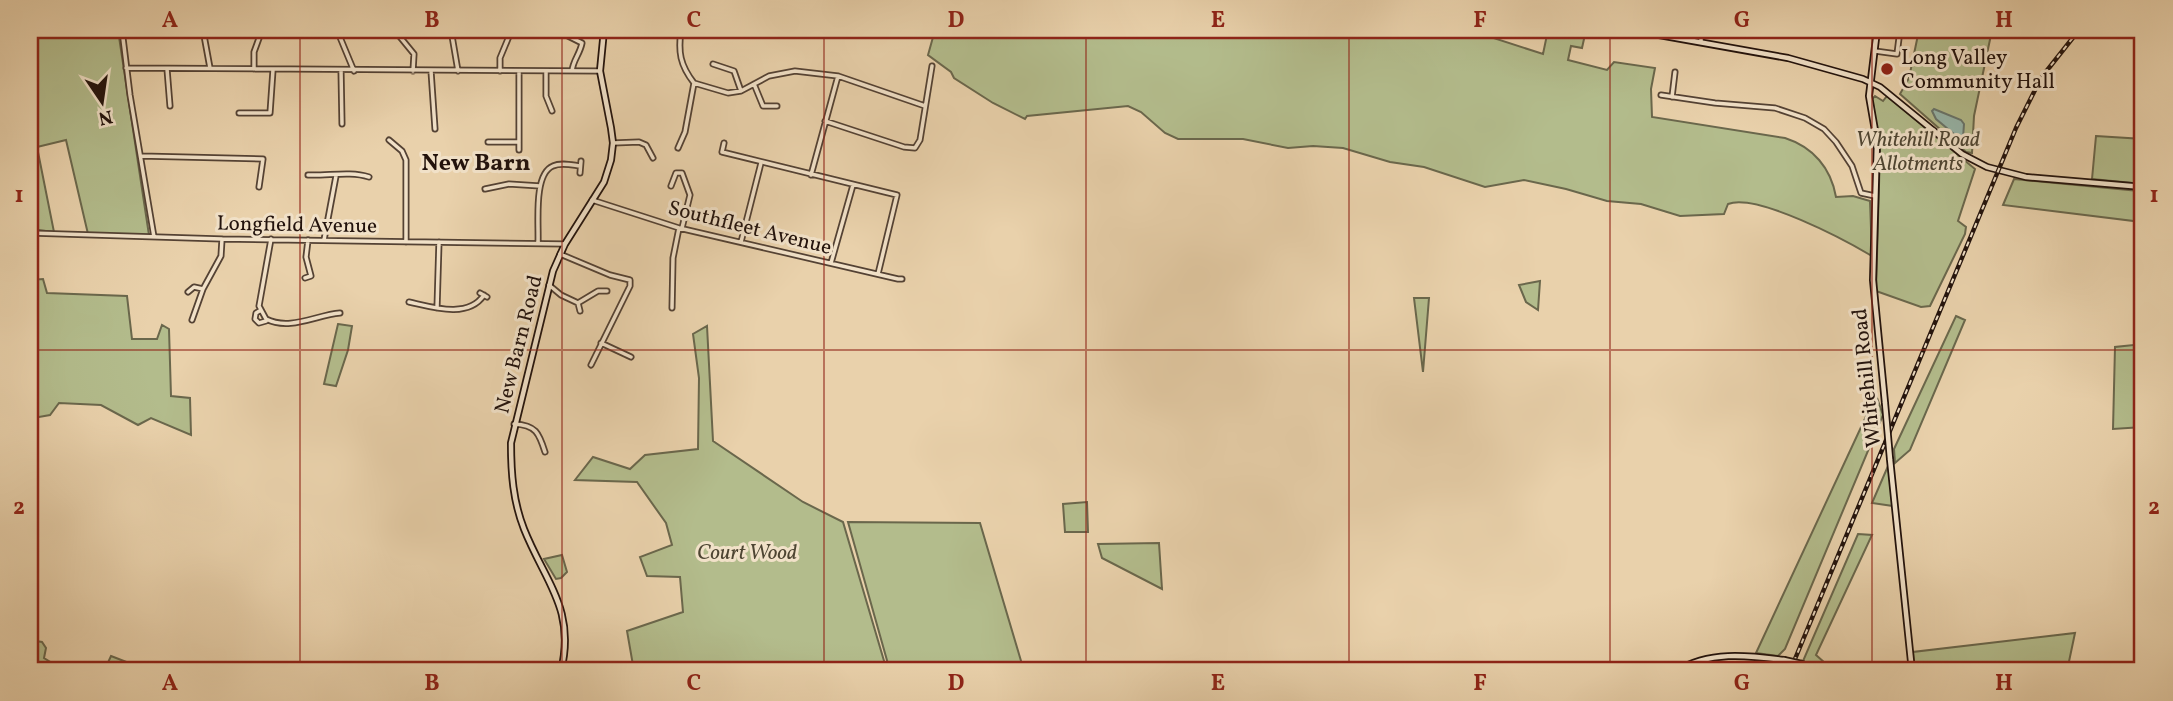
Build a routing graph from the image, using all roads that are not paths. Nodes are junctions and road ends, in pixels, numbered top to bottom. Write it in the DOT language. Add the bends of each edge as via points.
graph roads {
  1 [pos="122,30"];
  2 [pos="203,30"];
  3 [pos="262,30"];
  4 [pos="337,30"];
  5 [pos="451,30"];
  6 [pos="567,30"];
  7 [pos="604,30"];
  8 [pos="681,30"];
  9 [pos="1534,30"];
  10 [pos="1610,30"];
  11 [pos="1630,30"];
  12 [pos="1701,30"];
  13 [pos="1877,30"];
  14 [pos="1900,30"];
  15 [pos="396,32"];
  16 [pos="1545,33"];
  17 [pos="510,34"];
  18 [pos="1701,41"];
  19 [pos="1875,51"];
  20 [pos="713,64"];
  21 [pos="932,66"];
  22 [pos="126,68"];
  23 [pos="210,68"];
  24 [pos="167,69"];
  25 [pos="254,69"];
  26 [pos="273,70"];
  27 [pos="341,70"];
  28 [pos="354,71"];
  29 [pos="413,71"];
  30 [pos="431,71"];
  31 [pos="458,71"];
  32 [pos="500,71"];
  33 [pos="572,71"];
  34 [pos="600,71"];
  35 [pos="520,72"];
  36 [pos="546,72"];
  37 [pos="1675,72"];
  38 [pos="838,76"];
  39 [pos="1870,82"];
  40 [pos="694,83"];
  41 [pos="754,84"];
  42 [pos="740,91"];
  43 [pos="1661,95"];
  44 [pos="1672,97"];
  45 [pos="170,106"];
  46 [pos="777,106"];
  47 [pos="925,106"];
  48 [pos="552,111"];
  49 [pos="239,113"];
  50 [pos="825,121"];
  51 [pos="342,124"];
  52 [pos="435,129"];
  53 [pos="388,140"];
  54 [pos="488,142"];
  55 [pos="519,142"];
  56 [pos="613,143"];
  57 [pos="724,143"];
  58 [pos="678,148"];
  59 [pos="519,150"];
  60 [pos="645,155"];
  61 [pos="141,156"];
  62 [pos="761,163"];
  63 [pos="580,173"];
  64 [pos="308,175"];
  65 [pos="811,175"];
  66 [pos="336,176"];
  67 [pos="369,177"];
  68 [pos="853,185"];
  69 [pos="540,186"];
  70 [pos="259,187"];
  71 [pos="671,187"];
  72 [pos="2143,187"];
  73 [pos="485,189"];
  74 [pos="1875,196"];
  75 [pos="592,200"];
  76 [pos="681,228"];
  77 [pos="30,233"];
  78 [pos="153,237"];
  79 [pos="222,239"];
  80 [pos="271,239"];
  81 [pos="308,240"];
  82 [pos="324,240"];
  83 [pos="406,242"];
  84 [pos="439,242"];
  85 [pos="741,242"];
  86 [pos="538,243"];
  87 [pos="565,244"];
  88 [pos="560,254"];
  89 [pos="831,263"];
  90 [pos="878,274"];
  91 [pos="305,278"];
  92 [pos="902,279"];
  93 [pos="549,285"];
  94 [pos="189,288"];
  95 [pos="203,289"];
  96 [pos="607,291"];
  97 [pos="484,295"];
  98 [pos="409,302"];
  99 [pos="578,303"];
  100 [pos="437,308"];
  101 [pos="672,308"];
  102 [pos="261,310"];
  103 [pos="580,311"];
  104 [pos="340,313"];
  105 [pos="192,320"];
  106 [pos="267,320"];
  107 [pos="601,342"];
  108 [pos="631,357"];
  109 [pos="592,365"];
  110 [pos="514,424"];
  111 [pos="545,452"];
  112 [pos="561,671"];
  113 [pos="1676,671"];
  114 [pos="1818,671"];
  115 [pos="1912,671"];
  1 -- 22 [label="street"];
  2 -- 23 [label="street"];
  3 -- 25 [label="street"];
  4 -- 28 [label="street"];
  5 -- 31 [label="street"];
  6 -- 33 [label="street" via="568,36 582,43"];
  7 -- 34 [label="main road, New Barn Road"];
  8 -- 40 [label="street" via="683,68"];
  9 -- 16 [label="street"];
  10 -- 11 [label="main road"];
  11 -- 18 [label="main road"];
  12 -- 18 [label="street"];
  13 -- 19 [label="main road, Whitehill Road"];
  14 -- 19 [label="street" via="1897,54"];
  15 -- 29 [label="street" via="414,54"];
  17 -- 32 [label="street"];
  18 -- 39 [label="main road" via="1788,58"];
  19 -- 39 [label="main road, Whitehill Road"];
  20 -- 42 [label="street" via="734,71"];
  21 -- 47 [label="street"];
  22 -- 24 [label="street"];
  22 -- 61 [label="street"];
  23 -- 24 [label="street"];
  23 -- 25 [label="street"];
  24 -- 45 [label="street"];
  25 -- 26 [label="street"];
  26 -- 27 [label="street"];
  26 -- 49 [label="street" via="270,113"];
  27 -- 28 [label="street"];
  27 -- 51 [label="street"];
  28 -- 29 [label="street"];
  29 -- 30 [label="street"];
  30 -- 31 [label="street"];
  30 -- 52 [label="street"];
  31 -- 32 [label="street"];
  32 -- 35 [label="street"];
  33 -- 34 [label="street"];
  33 -- 36 [label="street"];
  34 -- 56 [label="main road, New Barn Road"];
  35 -- 36 [label="street"];
  35 -- 55 [label="street"];
  36 -- 48 [label="street" via="546,96"];
  37 -- 44 [label="street"];
  38 -- 41 [label="street" via="795,71"];
  38 -- 47 [label="street"];
  38 -- 50 [label="street"];
  39 -- 72 [label="main road" via="1962,154 1987,167 2026,177"];
  39 -- 74 [label="main road, Whitehill Road" via="1877,142"];
  40 -- 42 [label="street" via="728,93"];
  40 -- 58 [label="street"];
  41 -- 42 [label="street"];
  41 -- 46 [label="street" via="763,106"];
  43 -- 44 [label="street"];
  44 -- 74 [label="street" via="1775,108 1809,120 1839,146 1852,165 1861,193"];
  47 -- 50 [label="street" via="915,148"];
  50 -- 65 [label="street"];
  53 -- 83 [label="street" via="406,158"];
  54 -- 55 [label="street"];
  55 -- 59 [label="street"];
  56 -- 60 [label="street" via="639,142 652,156"];
  56 -- 75 [label="main road, New Barn Road" via="604,182"];
  57 -- 62 [label="street" via="722,152"];
  61 -- 70 [label="street" via="263,159"];
  61 -- 78 [label="street"];
  62 -- 65 [label="street"];
  62 -- 85 [label="street"];
  63 -- 69 [label="street" via="581,163 558,164 544,173"];
  64 -- 66 [label="street"];
  65 -- 68 [label="street"];
  66 -- 67 [label="street"];
  66 -- 82 [label="street"];
  68 -- 89 [label="street"];
  68 -- 90 [label="street" via="897,195"];
  69 -- 73 [label="street" via="509,184"];
  69 -- 86 [label="street"];
  71 -- 76 [label="street" via="676,173 682,173 690,195"];
  74 -- 115 [label="main road, Whitehill Road, bridge" via="1874,293"];
  75 -- 76 [label="street, Southfleet Avenue"];
  75 -- 87 [label="main road, New Barn Road"];
  76 -- 85 [label="street, Southfleet Avenue"];
  76 -- 101 [label="street" via="673,258"];
  77 -- 78 [label="street, Longfield Avenue"];
  78 -- 79 [label="street, Longfield Avenue"];
  79 -- 80 [label="street, Longfield Avenue"];
  79 -- 95 [label="street" via="221,256"];
  80 -- 81 [label="street, Longfield Avenue"];
  80 -- 102 [label="street"];
  81 -- 82 [label="street, Longfield Avenue"];
  81 -- 91 [label="street" via="311,276"];
  82 -- 83 [label="street, Longfield Avenue"];
  83 -- 84 [label="street, Longfield Avenue"];
  84 -- 86 [label="street, Longfield Avenue"];
  84 -- 100 [label="street"];
  85 -- 89 [label="street, Southfleet Avenue"];
  86 -- 87 [label="street, Longfield Avenue"];
  87 -- 88 [label="main road, New Barn Road"];
  88 -- 93 [label="main road, New Barn Road"];
  88 -- 107 [label="street" via="630,280"];
  89 -- 90 [label="street, Southfleet Avenue"];
  90 -- 92 [label="street, Southfleet Avenue"];
  93 -- 99 [label="street"];
  93 -- 110 [label="main road, New Barn Road"];
  94 -- 95 [label="street"];
  95 -- 105 [label="street"];
  96 -- 99 [label="street"];
  97 -- 100 [label="street" via="469,308"];
  98 -- 100 [label="street"];
  99 -- 103 [label="street"];
  102 -- 106 [label="street"];
  102 -- 106 [label="street" via="255,320"];
  104 -- 106 [label="street" via="301,322"];
  107 -- 108 [label="street"];
  107 -- 109 [label="street"];
  110 -- 111 [label="street" via="533,428"];
  110 -- 112 [label="main road, New Barn Road" via="513,488 523,526 559,603 566,640"];
  113 -- 114 [label="main road, bridge" via="1703,658 1758,657"];
}
